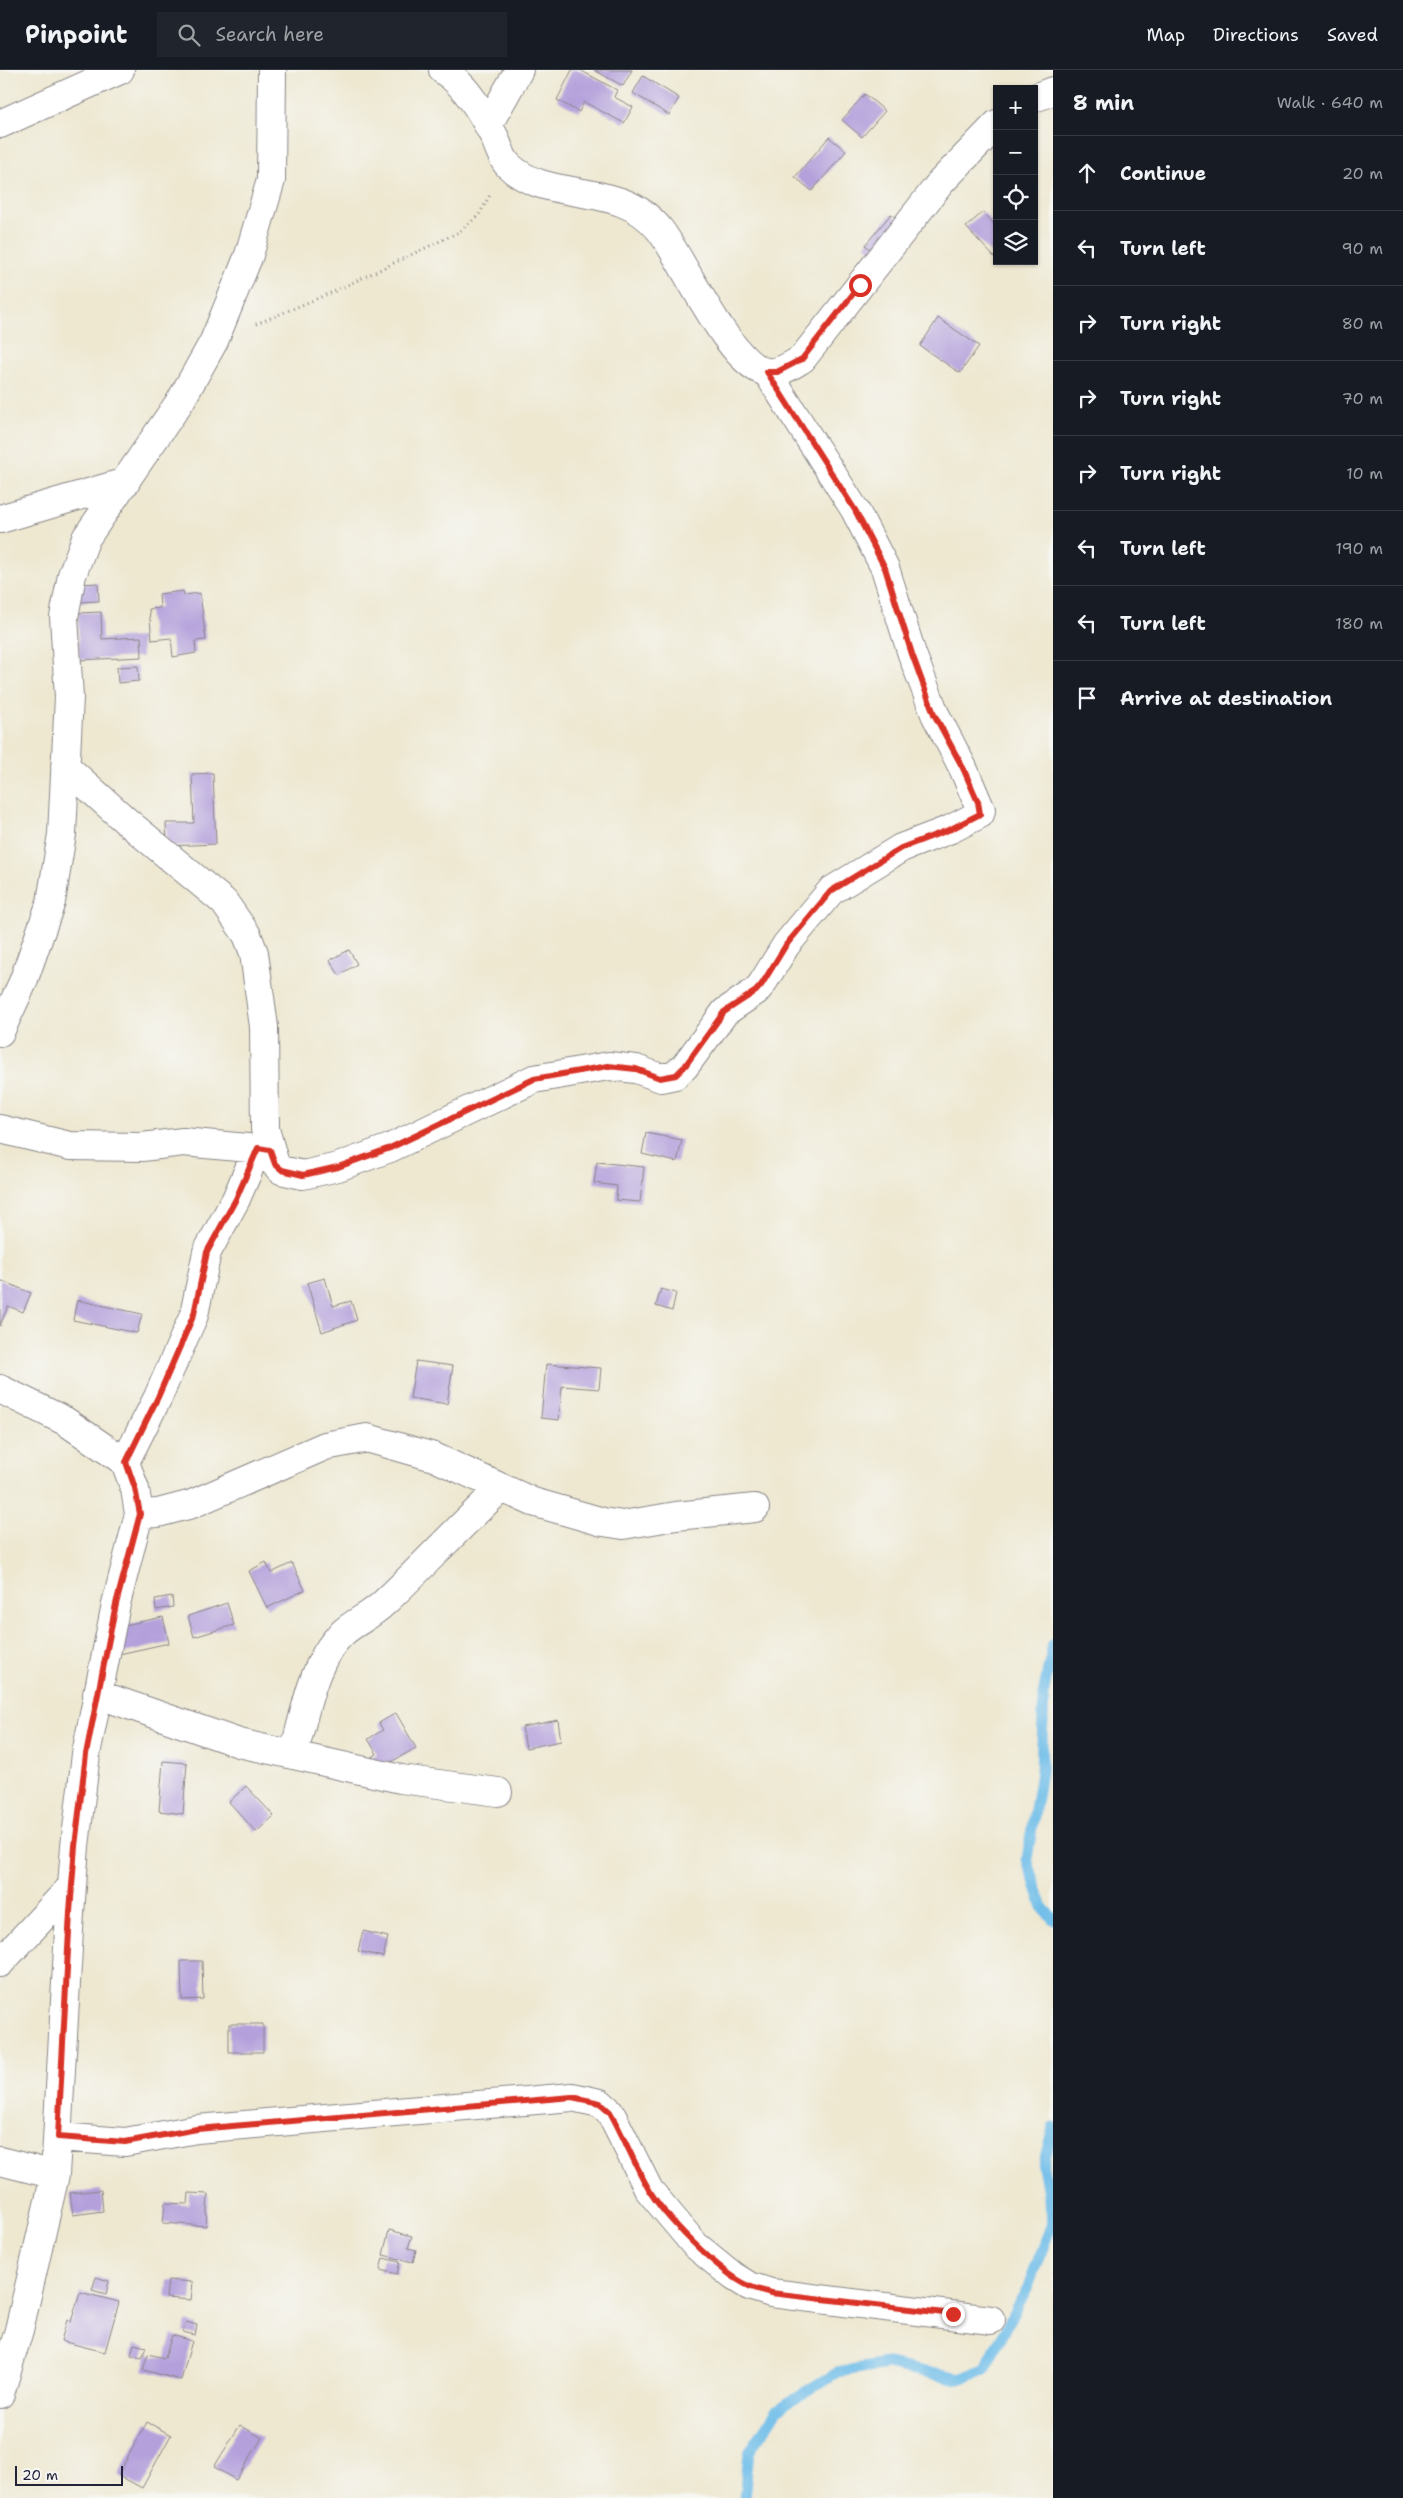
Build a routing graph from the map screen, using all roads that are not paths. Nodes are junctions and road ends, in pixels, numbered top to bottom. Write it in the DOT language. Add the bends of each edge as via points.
graph roads {
  1 [pos="120,70"];
  2 [pos="272,70"];
  3 [pos="442,70"];
  4 [pos="519,70"];
  5 [pos="1053,91"];
  6 [pos="1038,97"];
  7 [pos="0,124"];
  8 [pos="488,125"];
  9 [pos="993,128"];
  10 [pos="767,372"];
  11 [pos="126,482"];
  12 [pos="0,519"];
  13 [pos="65,766"];
  14 [pos="0,1032"];
  15 [pos="0,1129"];
  16 [pos="264,1149"];
  17 [pos="0,1389"];
  18 [pos="126,1462"];
  19 [pos="501,1488"];
  20 [pos="755,1508"];
  21 [pos="140,1514"];
  22 [pos="98,1694"];
  23 [pos="293,1755"];
  24 [pos="498,1792"];
  25 [pos="72,1886"];
  26 [pos="0,1963"];
  27 [pos="58,2137"];
  28 [pos="0,2161"];
  29 [pos="55,2175"];
  30 [pos="992,2320"];
  31 [pos="0,2394"];
  1 -- 7 [label="street"];
  2 -- 11 [label="street" via="271,180 249,255 214,341 181,400"];
  3 -- 8 [label="street" via="466,91"];
  4 -- 8 [label="street"];
  5 -- 6 [label="street"];
  8 -- 10 [label="street" via="506,164 525,179 618,200 640,210 660,230 718,326 755,368"];
  9 -- 10 [label="street" via="941,182 802,359 777,372"];
  10 -- 16 [label="street" via="855,510 885,568 934,714 963,768 980,814 901,848 831,891 786,945 762,984 724,1012 676,1075 660,1078 636,1069 608,1066 534,1079 390,1148 338,1167 303,1175 282,1170"];
  11 -- 12 [label="street"];
  11 -- 13 [label="street" via="86,538 72,575 64,617 69,697"];
  13 -- 14 [label="street" via="62,834 51,902 24,982"];
  13 -- 16 [label="street" via="124,820 224,902 247,935 254,953 263,1019"];
  15 -- 16 [label="street" via="70,1146 142,1147 183,1142"];
  16 -- 18 [label="street" via="207,1252 194,1314"];
  17 -- 18 [label="street" via="65,1421"];
  18 -- 21 [label="street"];
  19 -- 20 [label="street" via="574,1515 623,1525"];
  19 -- 21 [label="street" via="434,1457 368,1438 325,1446 192,1504"];
  19 -- 23 [label="street" via="386,1601 340,1634 325,1655"];
  21 -- 22 [label="street" via="116,1604"];
  22 -- 23 [label="street" via="239,1743"];
  22 -- 25 [label="street" via="86,1754"];
  23 -- 24 [label="street" via="401,1779"];
  25 -- 26 [label="street"];
  25 -- 27 [label="street"];
  27 -- 29 [label="street"];
  27 -- 30 [label="street" via="125,2142 197,2129 572,2097 600,2103 610,2112 654,2197 695,2245 749,2286 771,2293"];
  28 -- 29 [label="street"];
  29 -- 31 [label="street" via="19,2330"];
}
